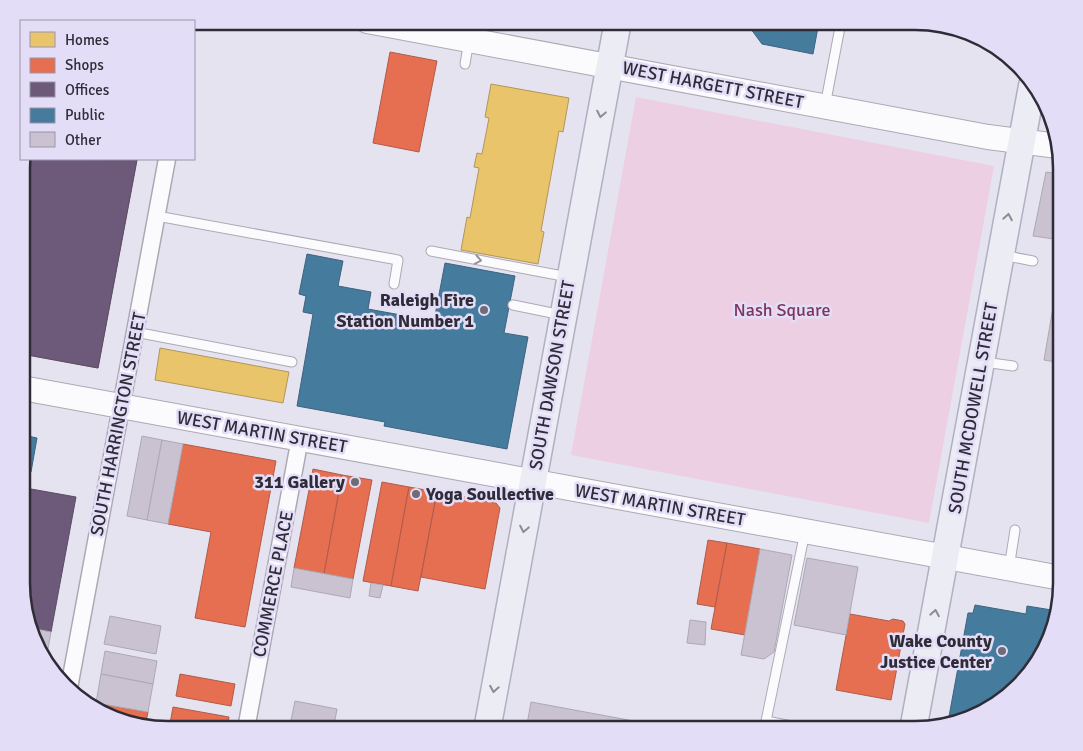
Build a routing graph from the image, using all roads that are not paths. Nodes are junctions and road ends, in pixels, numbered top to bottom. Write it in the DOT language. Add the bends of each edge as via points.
graph roads {
  1 [pos="415,30"];
  2 [pos="616,30"];
  3 [pos="839,30"];
  4 [pos="469,40"];
  5 [pos="465,64"];
  6 [pos="610,66"];
  7 [pos="1031,94"];
  8 [pos="825,106"];
  9 [pos="1022,141"];
  10 [pos="1051,145"];
  11 [pos="168,160"];
  12 [pos="157,216"];
  13 [pos="430,250"];
  14 [pos="1002,255"];
  15 [pos="1033,261"];
  16 [pos="570,277"];
  17 [pos="394,284"];
  18 [pos="513,305"];
  19 [pos="564,316"];
  20 [pos="135,332"];
  21 [pos="982,361"];
  22 [pos="292,362"];
  23 [pos="1013,366"];
  24 [pos="30,389"];
  25 [pos="121,406"];
  26 [pos="300,438"];
  27 [pos="533,481"];
  28 [pos="1015,530"];
  29 [pos="805,531"];
  30 [pos="946,557"];
  31 [pos="1009,569"];
  32 [pos="1053,576"];
  33 [pos="70,681"];
  34 [pos="248,721"];
  35 [pos="489,721"];
  36 [pos="766,721"];
  37 [pos="916,721"];
  1 -- 4 [label="street, WEST HARGETT STREET"];
  2 -- 6 [label="main road, SOUTH DAWSON STREET"];
  3 -- 8 [label="lane"];
  4 -- 5 [label="lane"];
  4 -- 6 [label="street, WEST HARGETT STREET"];
  6 -- 8 [label="street, WEST HARGETT STREET"];
  6 -- 16 [label="main road, SOUTH DAWSON STREET, one-way"];
  7 -- 9 [label="main road, SOUTH MCDOWELL STREET"];
  8 -- 9 [label="street, WEST HARGETT STREET"];
  9 -- 10 [label="street, WEST HARGETT STREET"];
  14 -- 9 [label="main road, SOUTH MCDOWELL STREET, one-way"];
  11 -- 12 [label="street, SOUTH HARRINGTON STREET"];
  12 -- 17 [label="lane" via="398,260"];
  12 -- 20 [label="street, SOUTH HARRINGTON STREET"];
  13 -- 16 [label="lane, one-way"];
  14 -- 15 [label="lane"];
  14 -- 21 [label="main road, SOUTH MCDOWELL STREET"];
  16 -- 19 [label="main road, SOUTH DAWSON STREET"];
  18 -- 19 [label="lane"];
  19 -- 27 [label="main road, SOUTH DAWSON STREET"];
  20 -- 22 [label="lane"];
  20 -- 25 [label="street, SOUTH HARRINGTON STREET"];
  21 -- 23 [label="lane"];
  21 -- 30 [label="main road, SOUTH MCDOWELL STREET"];
  24 -- 25 [label="street, WEST MARTIN STREET"];
  25 -- 26 [label="street, WEST MARTIN STREET"];
  25 -- 33 [label="street, SOUTH HARRINGTON STREET"];
  26 -- 27 [label="street, WEST MARTIN STREET"];
  26 -- 34 [label="street, COMMERCE PLACE"];
  27 -- 29 [label="street, WEST MARTIN STREET"];
  27 -- 35 [label="main road, SOUTH DAWSON STREET, one-way"];
  28 -- 31 [label="lane"];
  29 -- 30 [label="street, WEST MARTIN STREET"];
  29 -- 36 [label="lane"];
  30 -- 31 [label="street, WEST MARTIN STREET"];
  37 -- 30 [label="main road, SOUTH MCDOWELL STREET, one-way"];
  31 -- 32 [label="street, WEST MARTIN STREET"];
}
